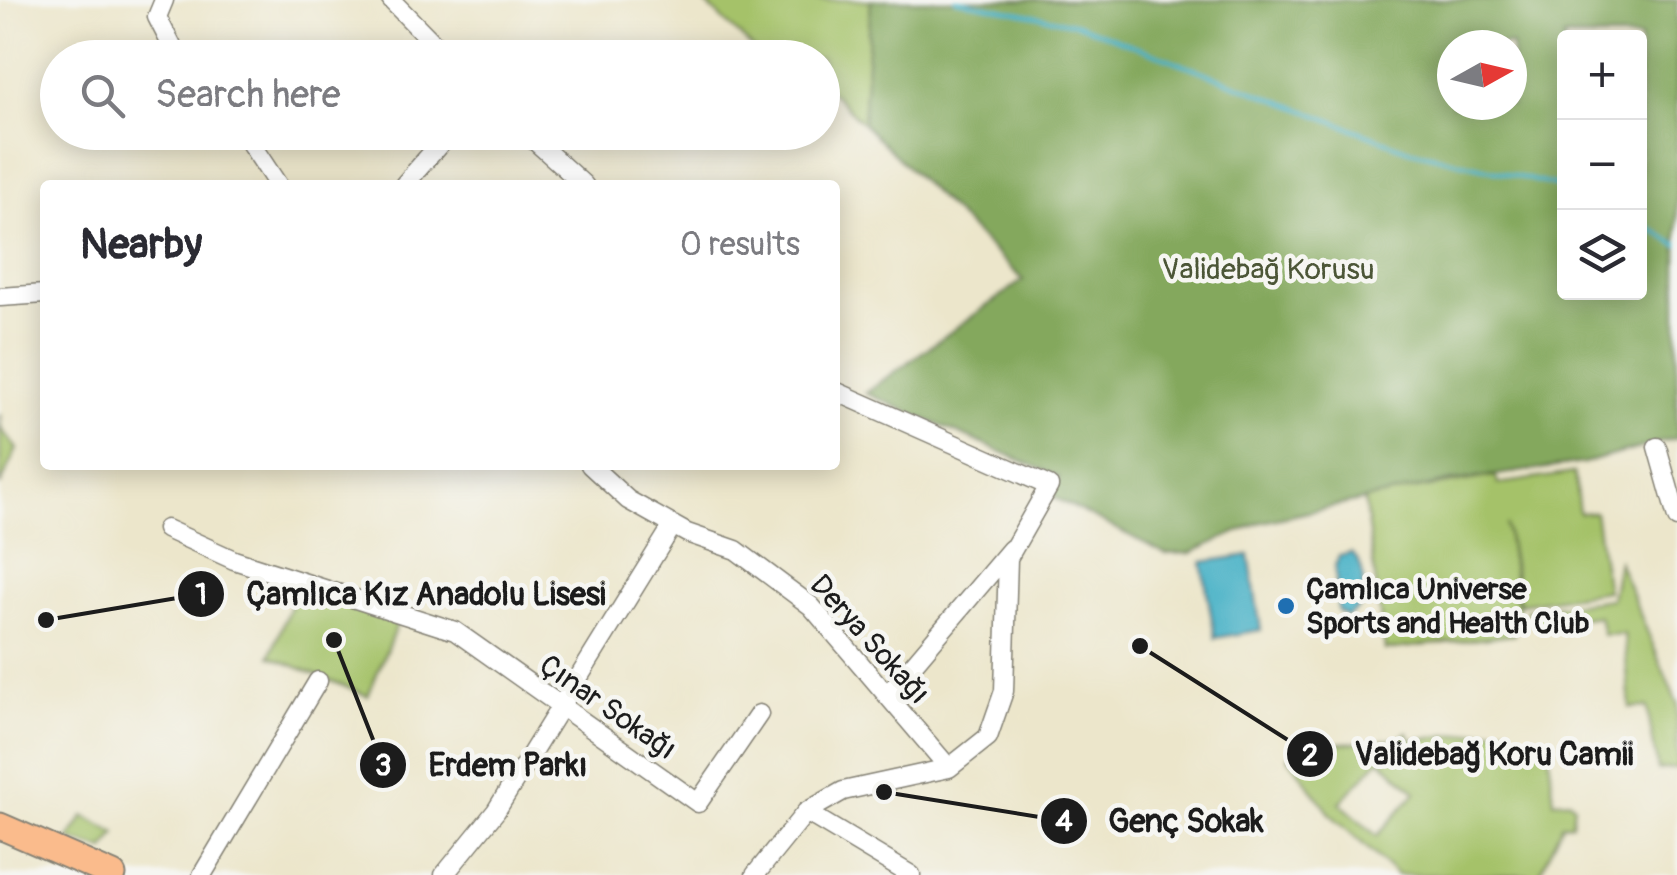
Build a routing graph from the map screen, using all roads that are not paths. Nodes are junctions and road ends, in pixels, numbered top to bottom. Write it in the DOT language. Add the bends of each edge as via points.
graph roads {
  1 [pos="164,0"];
  2 [pos="390,0"];
  3 [pos="169,40"];
  4 [pos="430,40"];
  5 [pos="255,150"];
  6 [pos="434,150"];
  7 [pos="544,150"];
  8 [pos="275,180"];
  9 [pos="408,180"];
  10 [pos="575,180"];
  11 [pos="40,294"];
  12 [pos="0,297"];
  13 [pos="840,393"];
  14 [pos="1657,446"];
  15 [pos="595,470"];
  16 [pos="1677,518"];
  17 [pos="673,525"];
  18 [pos="166,529"];
  19 [pos="1011,548"];
  20 [pos="318,681"];
  21 [pos="888,694"];
  22 [pos="559,708"];
  23 [pos="759,714"];
  24 [pos="949,768"];
  25 [pos="806,812"];
  26 [pos="0,826"];
  27 [pos="0,842"];
  28 [pos="80,875"];
  29 [pos="113,875"];
  30 [pos="202,875"];
  31 [pos="444,875"];
  32 [pos="756,875"];
  33 [pos="911,875"];
  1 -- 3 [label="street" via="157,17"];
  2 -- 4 [label="street"];
  5 -- 8 [label="street"];
  6 -- 9 [label="street"];
  7 -- 10 [label="street"];
  11 -- 12 [label="street"];
  13 -- 19 [label="street" via="1049,486"];
  14 -- 16 [label="street"];
  15 -- 17 [label="street, Derya Sokağı" via="628,500"];
  17 -- 21 [label="street, Derya Sokağı" via="736,550 811,606"];
  17 -- 22 [label="street"];
  18 -- 22 [label="street, Çınar Sokağı" via="234,560 454,631"];
  19 -- 21 [label="street"];
  19 -- 24 [label="street" via="1004,692 988,737"];
  20 -- 30 [label="street"];
  21 -- 24 [label="street, Derya Sokağı"];
  22 -- 23 [label="street, Çınar Sokağı" via="698,802"];
  22 -- 31 [label="street" via="496,811"];
  24 -- 25 [label="street" via="844,791"];
  25 -- 32 [label="street"];
  25 -- 33 [label="street"];
  26 -- 29 [label="main road"];
  27 -- 28 [label="main road"];
}
